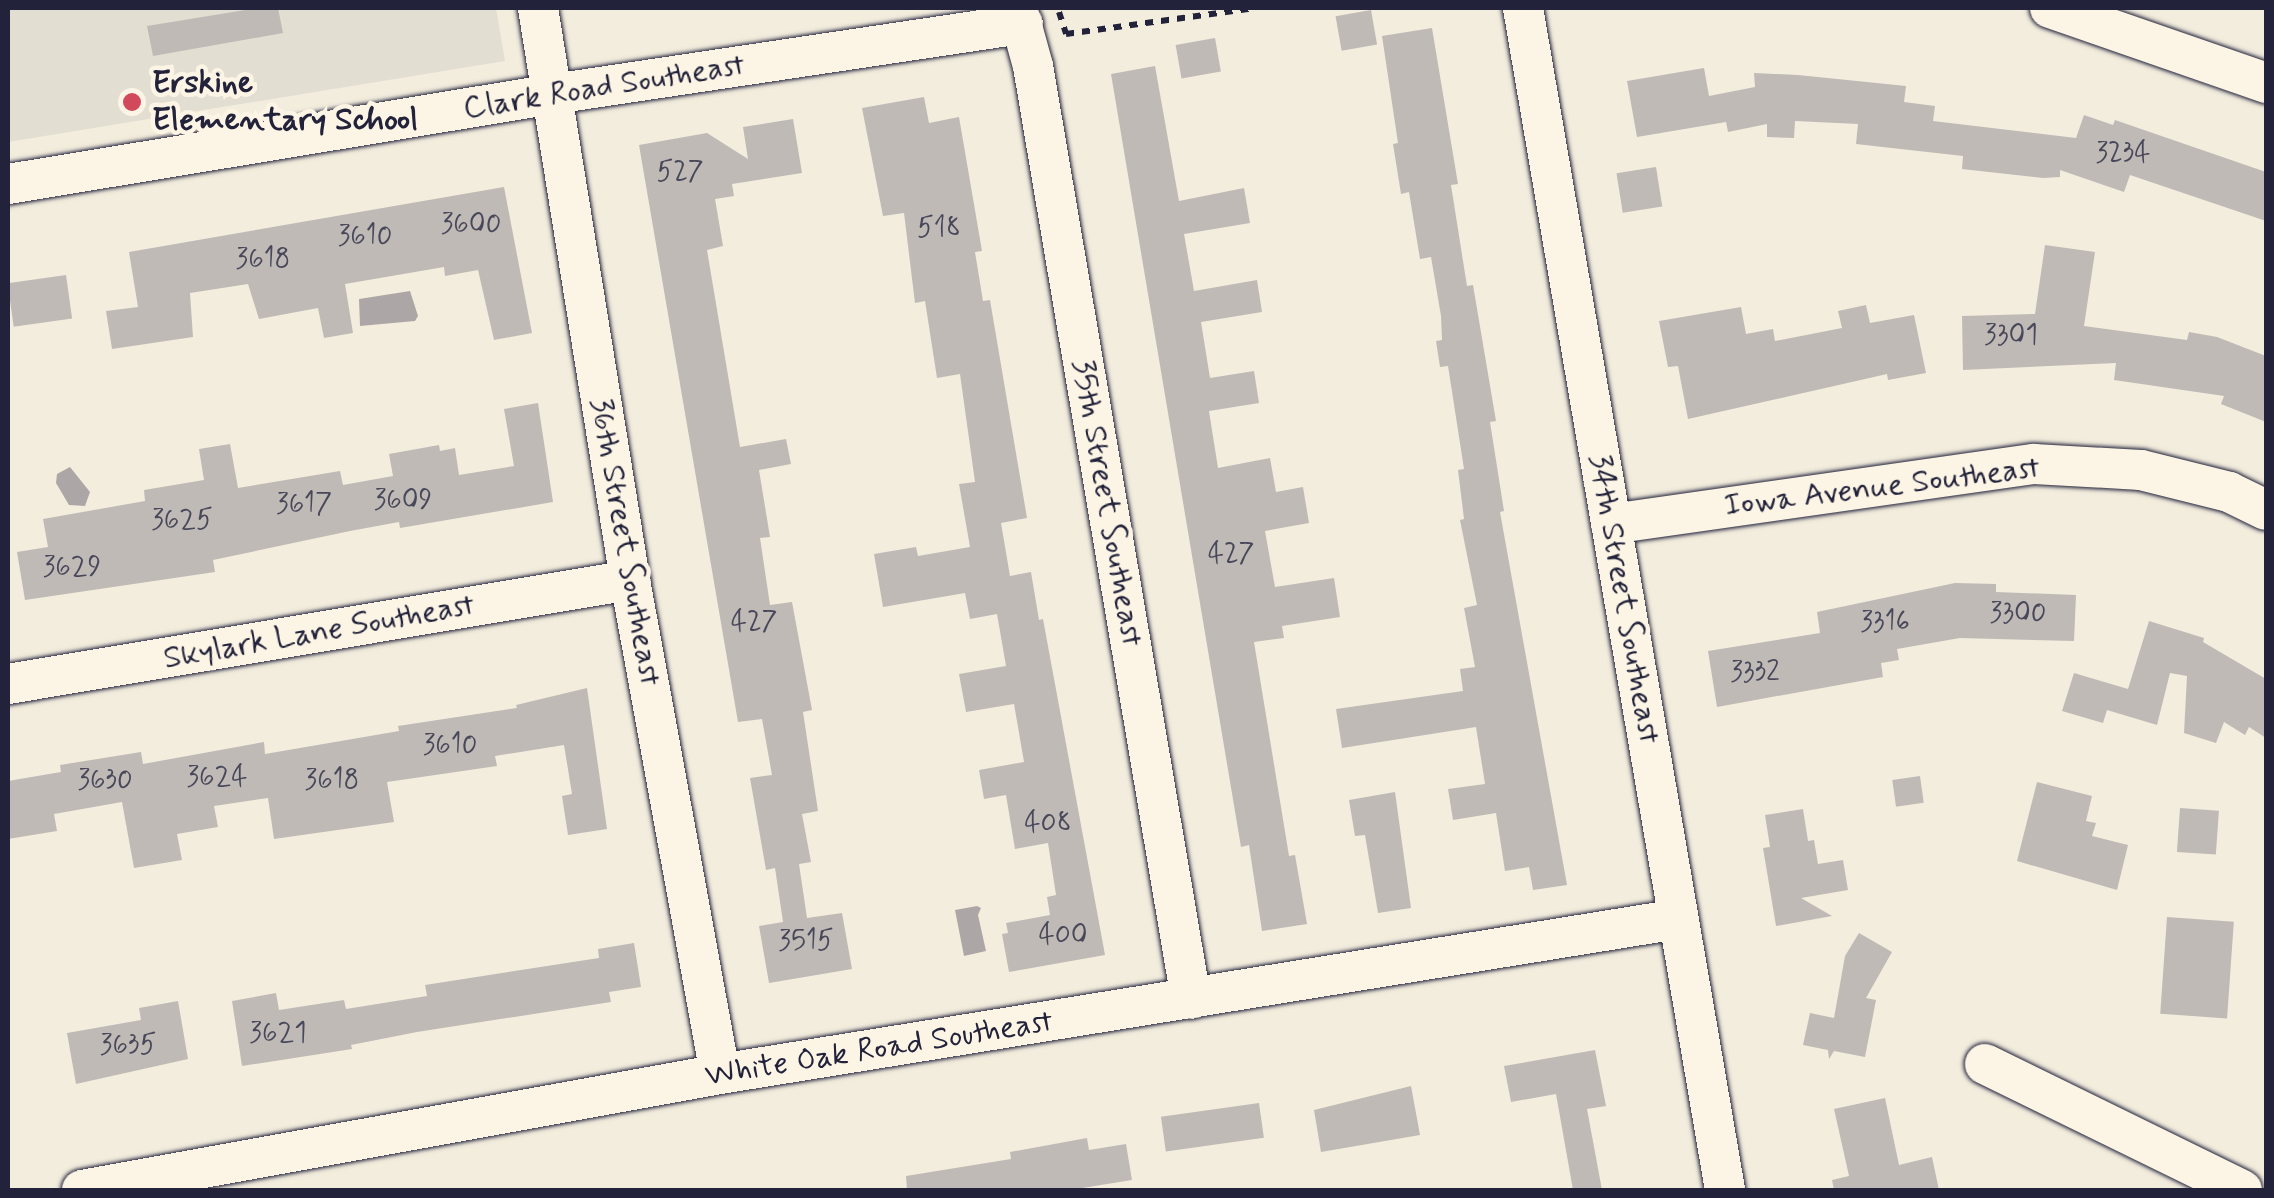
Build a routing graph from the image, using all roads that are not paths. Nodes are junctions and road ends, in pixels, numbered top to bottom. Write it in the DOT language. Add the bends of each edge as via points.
graph roads {
  1 [pos="538,8"];
  2 [pos="1523,8"];
  3 [pos="2050,8"];
  4 [pos="1032,13"];
  5 [pos="2266,84"];
  6 [pos="553,94"];
  7 [pos="8,184"];
  8 [pos="2266,510"];
  9 [pos="1611,524"];
  10 [pos="630,580"];
  11 [pos="8,684"];
  12 [pos="1678,919"];
  13 [pos="1192,999"];
  14 [pos="1986,1064"];
  15 [pos="720,1074"];
  16 [pos="82,1190"];
  17 [pos="1725,1190"];
  18 [pos="2242,1190"];
  1 -- 6 [label="street, 36th Street Southeast"];
  2 -- 9 [label="street, 34th Street Southeast"];
  3 -- 5 [label="street"];
  4 -- 6 [label="street, Clark Road Southeast"];
  4 -- 13 [label="street, 35th Street Southeast"];
  6 -- 7 [label="street, Clark Road Southeast"];
  6 -- 10 [label="street, 36th Street Southeast"];
  8 -- 9 [label="street, Iowa Avenue Southeast" via="2229,492 2141,470 2034,464"];
  9 -- 12 [label="street, 34th Street Southeast"];
  10 -- 11 [label="street, Skylark Lane Southeast"];
  10 -- 15 [label="street, 36th Street Southeast"];
  12 -- 13 [label="street, White Oak Road Southeast"];
  12 -- 17 [label="street, 34th Street Southeast"];
  13 -- 15 [label="street, White Oak Road Southeast"];
  14 -- 18 [label="street"];
  15 -- 16 [label="street, White Oak Road Southeast"];
}
